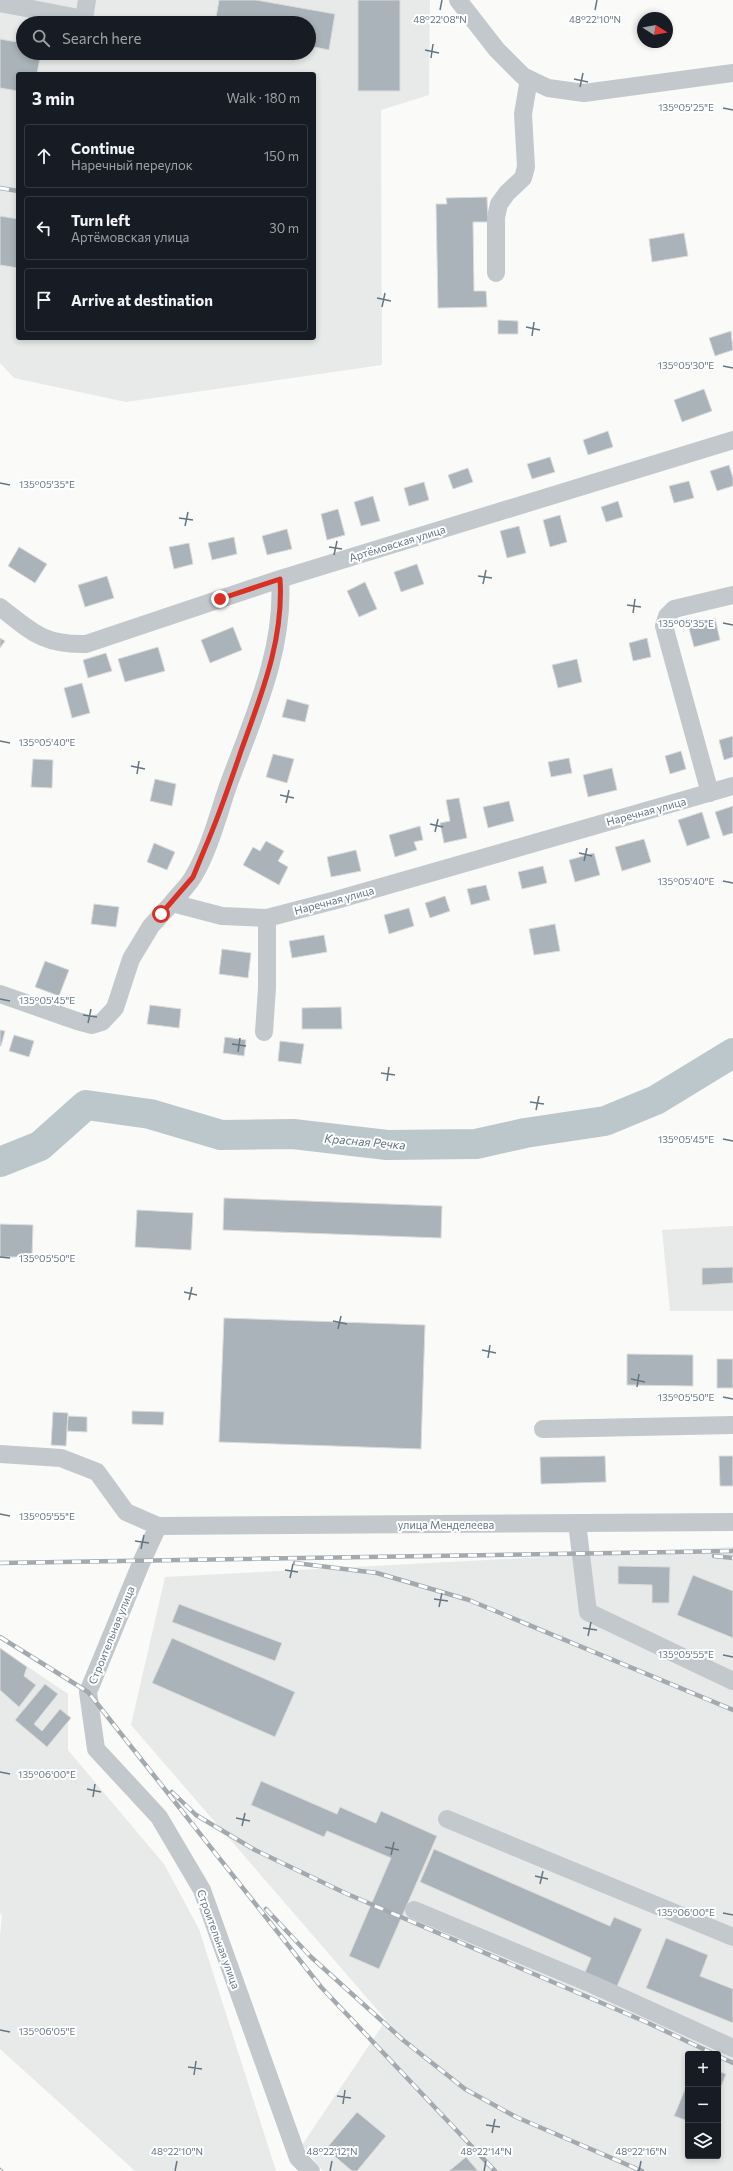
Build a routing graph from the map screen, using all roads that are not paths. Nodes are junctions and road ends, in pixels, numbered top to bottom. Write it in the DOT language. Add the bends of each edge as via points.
graph roads {
  1 [pos="87,0"];
  2 [pos="458,0"];
  3 [pos="0,4"];
  4 [pos="67,16"];
  5 [pos="84,16"];
  6 [pos="733,73"];
  7 [pos="529,79"];
  8 [pos="496,273"];
  9 [pos="733,440"];
  10 [pos="280,579"];
  11 [pos="733,595"];
  12 [pos="0,607"];
  13 [pos="733,786"];
  14 [pos="710,793"];
  15 [pos="172,903"];
  16 [pos="267,918"];
  17 [pos="0,994"];
  18 [pos="264,1032"];
  19 [pos="733,1425"];
  20 [pos="542,1429"];
  21 [pos="0,1454"];
  22 [pos="733,1522"];
  23 [pos="577,1523"];
  24 [pos="158,1526"];
  25 [pos="733,1681"];
  26 [pos="447,1819"];
  27 [pos="414,1910"];
  28 [pos="733,1937"];
  29 [pos="733,2048"];
  30 [pos="311,2171"];
  1 -- 5 [label="street"];
  2 -- 7 [label="street" via="497,50"];
  3 -- 4 [label="street"];
  6 -- 7 [label="street" via="584,93 548,88"];
  7 -- 8 [label="street" via="523,114 526,167 523,178 499,204 496,217"];
  9 -- 10 [label="street, Артёмовская улица"];
  10 -- 12 [label="street, Артёмовская улица" via="86,644 54,643 28,629"];
  10 -- 15 [label="street" via="278,635 269,672 193,877"];
  11 -- 14 [label="street" via="674,609 666,616 664,626"];
  13 -- 14 [label="street, Наречная улица"];
  14 -- 16 [label="street, Наречная улица"];
  15 -- 16 [label="street, Наречная улица" via="222,916"];
  15 -- 17 [label="street" via="151,926 131,959 115,1008 102,1022 92,1025 77,1021"];
  16 -- 18 [label="street"];
  19 -- 20 [label="street"];
  21 -- 24 [label="street" via="62,1458 97,1472 126,1512"];
  22 -- 23 [label="street, улица Менделеева"];
  23 -- 24 [label="street, улица Менделеева"];
  23 -- 25 [label="street" via="588,1612"];
  24 -- 30 [label="street, Строительная улица" via="88,1692 96,1749 159,1817 202,1890 298,2158"];
  26 -- 28 [label="street"];
  27 -- 29 [label="street" via="594,1985"];
}
